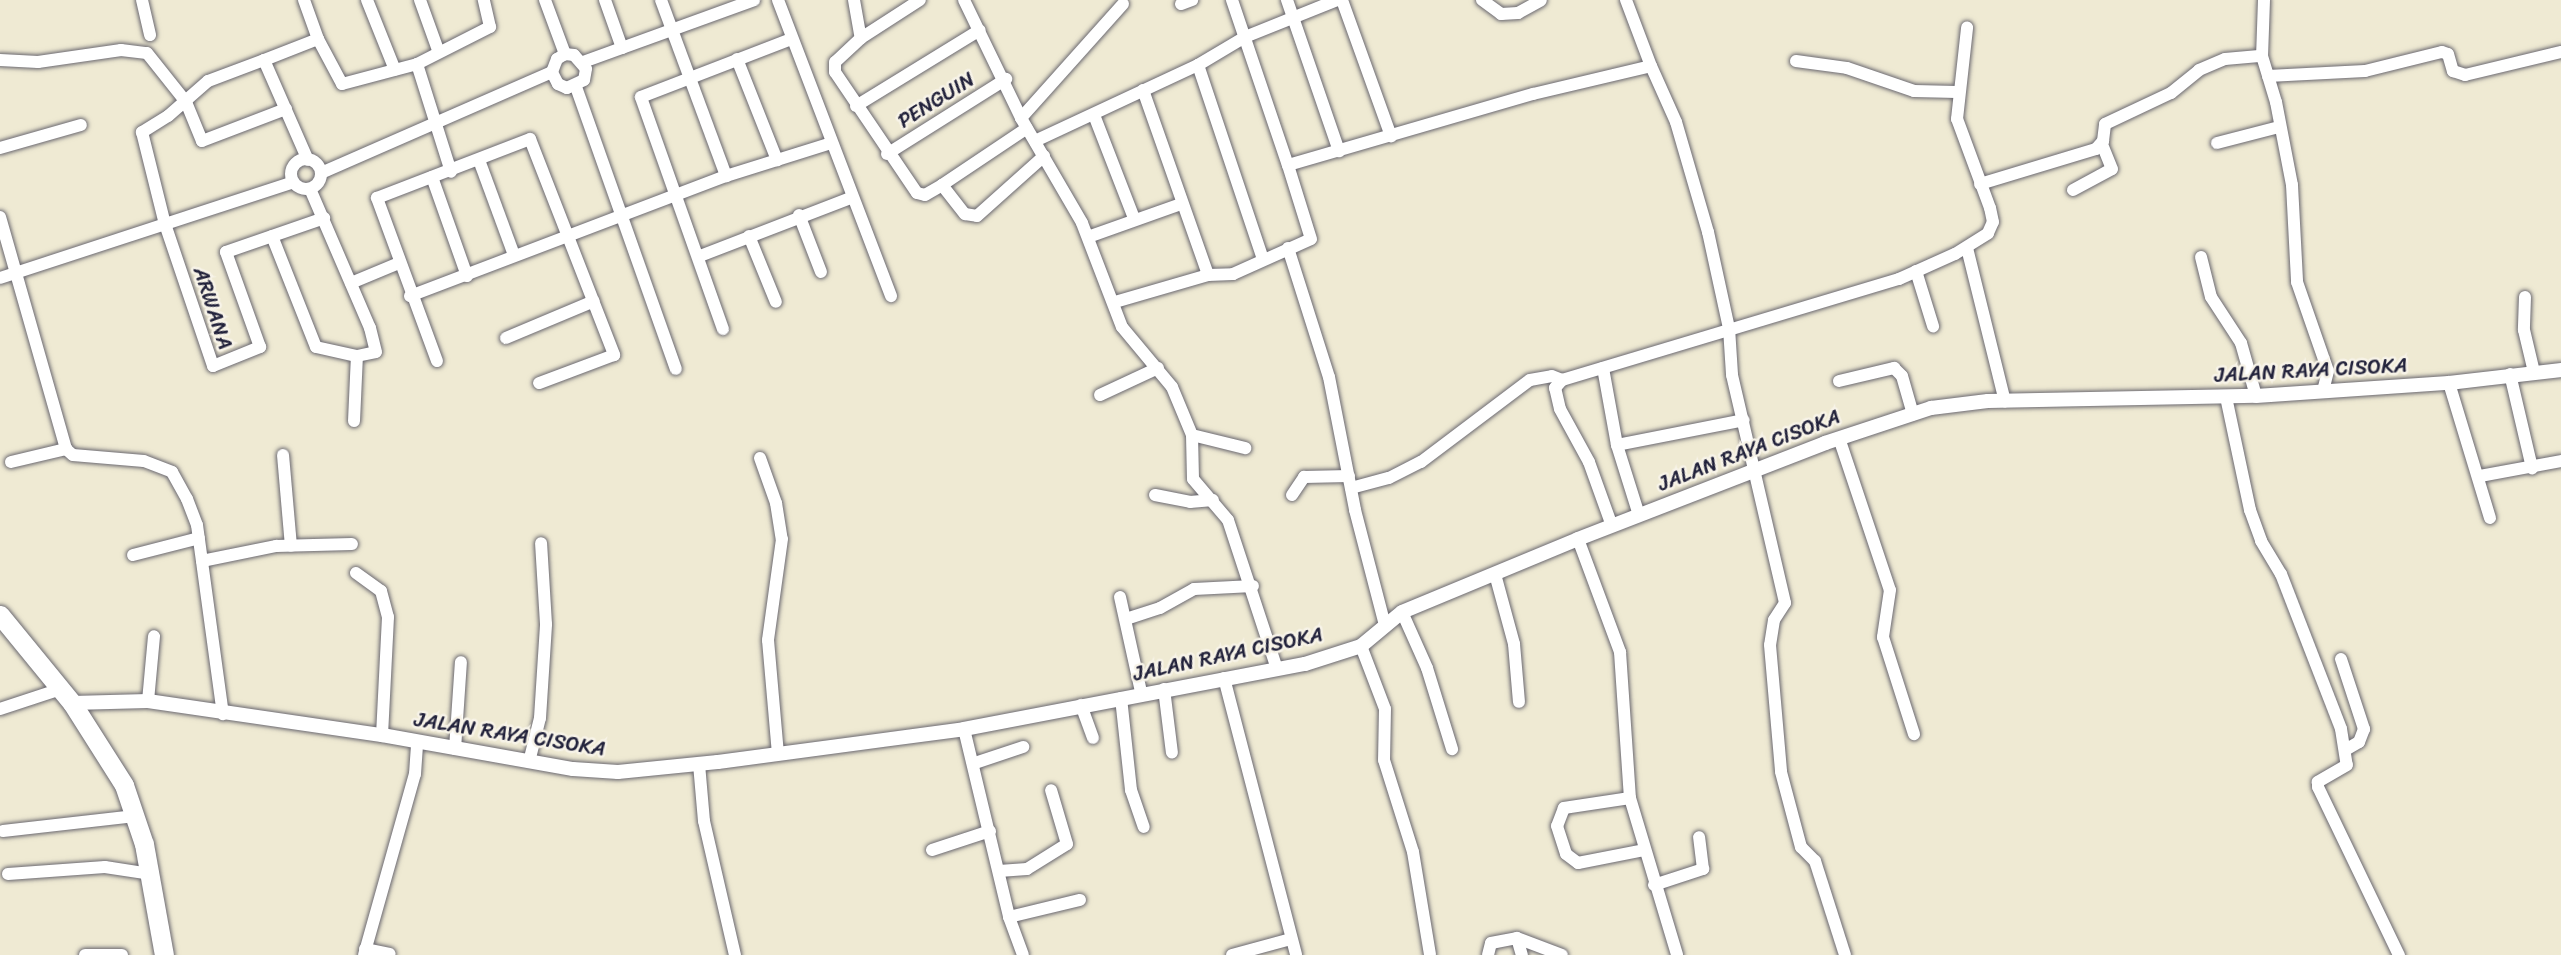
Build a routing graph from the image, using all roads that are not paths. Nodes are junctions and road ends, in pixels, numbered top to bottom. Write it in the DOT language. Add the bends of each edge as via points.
graph roads {
  1 [pos="142,0"];
  2 [pos="304,0"];
  3 [pos="366,0"];
  4 [pos="420,0"];
  5 [pos="484,0"];
  6 [pos="545,0"];
  7 [pos="605,0"];
  8 [pos="661,0"];
  9 [pos="754,0"];
  10 [pos="778,0"];
  11 [pos="854,0"];
  12 [pos="920,0"];
  13 [pos="964,0"];
  14 [pos="1232,0"];
  15 [pos="1287,0"];
  16 [pos="1337,0"];
  17 [pos="1342,0"];
  18 [pos="1482,0"];
  19 [pos="1541,0"];
  20 [pos="1626,0"];
  21 [pos="2264,0"];
  22 [pos="1123,4"];
  23 [pos="718,6"];
  24 [pos="1294,17"];
  25 [pos="1967,28"];
  26 [pos="673,29"];
  27 [pos="980,30"];
  28 [pos="150,35"];
  29 [pos="1245,37"];
  30 [pos="861,38"];
  31 [pos="318,39"];
  32 [pos="791,39"];
  33 [pos="622,48"];
  34 [pos="438,50"];
  35 [pos="2561,52"];
  36 [pos="565,54"];
  37 [pos="2262,56"];
  38 [pos="737,59"];
  39 [pos="0,60"];
  40 [pos="264,60"];
  41 [pos="1796,61"];
  42 [pos="583,62"];
  43 [pos="417,64"];
  44 [pos="1198,65"];
  45 [pos="1651,66"];
  46 [pos="395,69"];
  47 [pos="552,72"];
  48 [pos="690,75"];
  49 [pos="2268,76"];
  50 [pos="1006,79"];
  51 [pos="576,87"];
  52 [pos="1143,90"];
  53 [pos="1957,92"];
  54 [pos="186,102"];
  55 [pos="856,106"];
  56 [pos="286,109"];
  57 [pos="1094,116"];
  58 [pos="435,121"];
  59 [pos="1024,123"];
  60 [pos="81,125"];
  61 [pos="2279,127"];
  62 [pos="1391,136"];
  63 [pos="1035,141"];
  64 [pos="831,143"];
  65 [pos="2217,143"];
  66 [pos="2102,144"];
  67 [pos="0,148"];
  68 [pos="1339,151"];
  69 [pos="887,154"];
  70 [pos="1044,156"];
  71 [pos="308,160"];
  72 [pos="479,160"];
  73 [pos="777,160"];
  74 [pos="1288,165"];
  75 [pos="451,172"];
  76 [pos="321,173"];
  77 [pos="726,176"];
  78 [pos="432,177"];
  79 [pos="293,182"];
  80 [pos="1980,184"];
  81 [pos="942,185"];
  82 [pos="310,189"];
  83 [pos="2073,190"];
  84 [pos="676,197"];
  85 [pos="850,198"];
  86 [pos="1181,204"];
  87 [pos="799,215"];
  88 [pos="0,217"];
  89 [pos="624,217"];
  90 [pos="324,218"];
  91 [pos="1134,218"];
  92 [pos="165,224"];
  93 [pos="272,236"];
  94 [pos="749,236"];
  95 [pos="568,237"];
  96 [pos="1088,237"];
  97 [pos="1288,248"];
  98 [pos="1967,248"];
  99 [pos="514,255"];
  100 [pos="700,256"];
  101 [pos="2201,257"];
  102 [pos="1264,259"];
  103 [pos="399,263"];
  104 [pos="1916,271"];
  105 [pos="14,272"];
  106 [pos="821,272"];
  107 [pos="1208,275"];
  108 [pos="467,276"];
  109 [pos="0,278"];
  110 [pos="351,283"];
  111 [pos="410,296"];
  112 [pos="891,296"];
  113 [pos="2525,297"];
  114 [pos="594,301"];
  115 [pos="776,302"];
  116 [pos="1115,302"];
  117 [pos="1933,326"];
  118 [pos="1729,328"];
  119 [pos="723,329"];
  120 [pos="506,338"];
  121 [pos="357,356"];
  122 [pos="437,361"];
  123 [pos="1158,368"];
  124 [pos="1603,368"];
  125 [pos="676,369"];
  126 [pos="2561,370"];
  127 [pos="2534,372"];
  128 [pos="2510,374"];
  129 [pos="1562,380"];
  130 [pos="1839,381"];
  131 [pos="539,383"];
  132 [pos="2449,383"];
  133 [pos="2323,391"];
  134 [pos="1100,395"];
  135 [pos="2256,396"];
  136 [pos="2226,397"];
  137 [pos="2005,401"];
  138 [pos="1913,414"];
  139 [pos="1744,420"];
  140 [pos="354,421"];
  141 [pos="1192,435"];
  142 [pos="1839,438"];
  143 [pos="1617,445"];
  144 [pos="1245,448"];
  145 [pos="66,449"];
  146 [pos="283,455"];
  147 [pos="760,458"];
  148 [pos="2561,461"];
  149 [pos="11,462"];
  150 [pos="2532,468"];
  151 [pos="1756,469"];
  152 [pos="2480,476"];
  153 [pos="1350,482"];
  154 [pos="1156,495"];
  155 [pos="1292,495"];
  156 [pos="1213,500"];
  157 [pos="1639,515"];
  158 [pos="2490,517"];
  159 [pos="1612,526"];
  160 [pos="199,538"];
  161 [pos="1578,539"];
  162 [pos="541,543"];
  163 [pos="352,544"];
  164 [pos="291,546"];
  165 [pos="133,555"];
  166 [pos="202,561"];
  167 [pos="356,573"];
  168 [pos="1495,574"];
  169 [pos="1253,586"];
  170 [pos="1120,597"];
  171 [pos="1402,612"];
  172 [pos="1,619"];
  173 [pos="1126,619"];
  174 [pos="1385,625"];
  175 [pos="153,636"];
  176 [pos="1361,646"];
  177 [pos="2341,659"];
  178 [pos="461,662"];
  179 [pos="1277,669"];
  180 [pos="1224,678"];
  181 [pos="1164,689"];
  182 [pos="1141,692"];
  183 [pos="67,696"];
  184 [pos="1121,698"];
  185 [pos="148,702"];
  186 [pos="1519,702"];
  187 [pos="1081,705"];
  188 [pos="0,709"];
  189 [pos="223,714"];
  190 [pos="964,729"];
  191 [pos="1914,734"];
  192 [pos="382,735"];
  193 [pos="1093,738"];
  194 [pos="417,743"];
  195 [pos="1023,747"];
  196 [pos="1452,749"];
  197 [pos="455,750"];
  198 [pos="2345,750"];
  199 [pos="1172,753"];
  200 [pos="778,754"];
  201 [pos="528,762"];
  202 [pos="975,762"];
  203 [pos="699,764"];
  204 [pos="1051,790"];
  205 [pos="1630,798"];
  206 [pos="135,816"];
  207 [pos="1144,827"];
  208 [pos="3,831"];
  209 [pos="990,831"];
  210 [pos="1699,837"];
  211 [pos="933,850"];
  212 [pos="1644,850"];
  213 [pos="999,871"];
  214 [pos="8,874"];
  215 [pos="151,874"];
  216 [pos="1654,885"];
  217 [pos="1080,900"];
  218 [pos="1009,917"];
  219 [pos="1517,938"];
  220 [pos="1291,939"];
  221 [pos="364,952"];
  222 [pos="390,954"];
  223 [pos="85,955"];
  224 [pos="122,955"];
  225 [pos="164,955"];
  226 [pos="735,955"];
  227 [pos="1023,955"];
  228 [pos="1232,955"];
  229 [pos="1296,955"];
  230 [pos="1430,955"];
  231 [pos="1488,955"];
  232 [pos="1522,955"];
  233 [pos="1562,955"];
  234 [pos="1676,955"];
  235 [pos="1845,955"];
  236 [pos="2399,955"];
  1 -- 28 [label="street"];
  2 -- 31 [label="street"];
  3 -- 46 [label="street"];
  4 -- 34 [label="street"];
  5 -- 34 [label="street" via="490,27"];
  6 -- 36 [label="street"];
  7 -- 33 [label="street"];
  8 -- 26 [label="street"];
  9 -- 23 [label="street"];
  10 -- 32 [label="street"];
  11 -- 30 [label="street"];
  12 -- 30 [label="street"];
  13 -- 27 [label="street"];
  14 -- 29 [label="street"];
  15 -- 24 [label="street"];
  16 -- 24 [label="street"];
  17 -- 62 [label="street"];
  18 -- 19 [label="street" via="1501,14 1518,12"];
  20 -- 45 [label="street"];
  21 -- 37 [label="street"];
  22 -- 59 [label="street"];
  23 -- 26 [label="street"];
  24 -- 29 [label="street"];
  24 -- 68 [label="street"];
  25 -- 53 [label="street"];
  26 -- 33 [label="street"];
  26 -- 48 [label="street"];
  27 -- 50 [label="street"];
  27 -- 55 [label="street"];
  29 -- 44 [label="street"];
  29 -- 74 [label="street"];
  30 -- 55 [label="street" via="835,62 835,72"];
  31 -- 40 [label="street"];
  31 -- 46 [label="street" via="342,84"];
  32 -- 38 [label="street"];
  32 -- 64 [label="street"];
  33 -- 42 [label="street"];
  34 -- 43 [label="street"];
  35 -- 49 [label="street" via="2465,75 2453,71 2448,54 2442,52 2365,71"];
  36 -- 42 [label="street"];
  36 -- 47 [label="street" via="557,59"];
  37 -- 49 [label="street"];
  37 -- 66 [label="street" via="2225,59 2199,70 2171,93 2105,124"];
  38 -- 48 [label="street"];
  38 -- 73 [label="street"];
  39 -- 54 [label="street" via="38,62 121,50 147,52"];
  40 -- 54 [label="street" via="208,81"];
  40 -- 56 [label="street"];
  41 -- 53 [label="street" via="1847,68 1914,91"];
  42 -- 51 [label="street" via="584,80"];
  43 -- 46 [label="street"];
  43 -- 58 [label="street"];
  44 -- 52 [label="street"];
  44 -- 102 [label="street"];
  45 -- 62 [label="street" via="1533,94"];
  45 -- 118 [label="street" via="1676,122 1708,232"];
  47 -- 51 [label="street" via="558,84"];
  47 -- 58 [label="street"];
  48 -- 77 [label="street"];
  48 -- 84 [label="street" via="641,97"];
  49 -- 61 [label="street"];
  50 -- 59 [label="street"];
  50 -- 69 [label="street, PENGUIN"];
  51 -- 89 [label="street"];
  52 -- 57 [label="street"];
  52 -- 86 [label="street"];
  53 -- 80 [label="street" via="1957,119"];
  54 -- 56 [label="street" via="202,141"];
  54 -- 92 [label="street" via="142,132"];
  55 -- 69 [label="street"];
  56 -- 71 [label="street"];
  57 -- 63 [label="street"];
  57 -- 91 [label="street"];
  58 -- 75 [label="street"];
  58 -- 76 [label="street"];
  59 -- 63 [label="street"];
  59 -- 81 [label="street"];
  60 -- 67 [label="street"];
  61 -- 65 [label="street"];
  61 -- 133 [label="street" via="2294,203 2297,282 2328,372"];
  62 -- 68 [label="street"];
  63 -- 70 [label="street"];
  64 -- 73 [label="street"];
  64 -- 85 [label="street"];
  66 -- 80 [label="street"];
  66 -- 83 [label="street" via="2112,169"];
  68 -- 74 [label="street"];
  69 -- 81 [label="street" via="917,193 925,195"];
  70 -- 81 [label="street" via="977,216 965,214"];
  70 -- 96 [label="street"];
  71 -- 76 [label="street"];
  71 -- 79 [label="street" via="294,166"];
  72 -- 75 [label="street"];
  72 -- 95 [label="street" via="530,139"];
  72 -- 99 [label="street"];
  73 -- 77 [label="street"];
  74 -- 97 [label="street" via="1311,239"];
  75 -- 78 [label="street"];
  76 -- 82 [label="street"];
  77 -- 84 [label="street"];
  78 -- 103 [label="street" via="377,198"];
  78 -- 108 [label="street"];
  79 -- 82 [label="street"];
  79 -- 92 [label="street"];
  80 -- 98 [label="street" via="1993,222 1988,233"];
  82 -- 90 [label="street"];
  84 -- 89 [label="street"];
  84 -- 100 [label="street"];
  85 -- 87 [label="street"];
  85 -- 112 [label="street"];
  86 -- 91 [label="street"];
  86 -- 107 [label="street"];
  87 -- 94 [label="street"];
  87 -- 106 [label="street"];
  88 -- 105 [label="street"];
  89 -- 95 [label="street"];
  89 -- 125 [label="street"];
  90 -- 93 [label="street, ARWANA"];
  90 -- 110 [label="street"];
  91 -- 96 [label="street"];
  92 -- 93 [label="street, ARWANA" via="209,362 219,367 260,347 226,252"];
  92 -- 105 [label="street"];
  93 -- 121 [label="street" via="316,347"];
  94 -- 100 [label="street"];
  94 -- 115 [label="street"];
  95 -- 99 [label="street"];
  95 -- 114 [label="street"];
  96 -- 116 [label="street"];
  97 -- 102 [label="street"];
  97 -- 153 [label="street" via="1329,377"];
  98 -- 104 [label="street"];
  98 -- 137 [label="street"];
  99 -- 108 [label="street"];
  100 -- 119 [label="street"];
  101 -- 135 [label="street" via="2211,297 2241,343"];
  102 -- 107 [label="street" via="1233,274"];
  103 -- 110 [label="street"];
  103 -- 111 [label="street"];
  104 -- 117 [label="street"];
  104 -- 118 [label="street" via="1770,320"];
  105 -- 109 [label="street"];
  105 -- 145 [label="street"];
  107 -- 116 [label="street"];
  108 -- 111 [label="street"];
  110 -- 121 [label="street" via="376,352"];
  111 -- 122 [label="street"];
  113 -- 127 [label="street" via="2525,330"];
  114 -- 120 [label="street"];
  114 -- 131 [label="street" via="614,355"];
  116 -- 123 [label="street" via="1122,327"];
  118 -- 124 [label="street"];
  118 -- 139 [label="street" via="1732,375"];
  121 -- 140 [label="street"];
  123 -- 134 [label="street"];
  123 -- 141 [label="street" via="1172,387"];
  124 -- 129 [label="street"];
  124 -- 143 [label="street"];
  126 -- 127 [label="street, JALAN RAYA CISOKA"];
  127 -- 128 [label="street, JALAN RAYA CISOKA"];
  128 -- 132 [label="street, JALAN RAYA CISOKA"];
  128 -- 150 [label="street"];
  129 -- 153 [label="street" via="1552,376 1530,380 1421,461 1389,478"];
  129 -- 159 [label="street" via="1555,388 1560,409 1589,462"];
  130 -- 138 [label="street" via="1894,368 1902,376"];
  132 -- 133 [label="street, JALAN RAYA CISOKA"];
  132 -- 152 [label="street"];
  133 -- 135 [label="street, JALAN RAYA CISOKA"];
  135 -- 136 [label="street, JALAN RAYA CISOKA"];
  136 -- 137 [label="street, JALAN RAYA CISOKA"];
  136 -- 198 [label="street" via="2247,502 2295,609"];
  137 -- 138 [label="street, JALAN RAYA CISOKA" via="1957,404"];
  138 -- 142 [label="street, JALAN RAYA CISOKA"];
  139 -- 143 [label="street"];
  139 -- 151 [label="street"];
  141 -- 144 [label="street"];
  141 -- 156 [label="street" via="1192,479"];
  142 -- 151 [label="street, JALAN RAYA CISOKA"];
  142 -- 191 [label="street" via="1891,590 1882,637"];
  143 -- 157 [label="street"];
  145 -- 149 [label="street"];
  145 -- 160 [label="street" via="73,456 144,461 172,472 187,499"];
  146 -- 164 [label="street"];
  147 -- 200 [label="street" via="776,503 782,539 768,639"];
  148 -- 150 [label="street"];
  150 -- 152 [label="street"];
  151 -- 157 [label="street, JALAN RAYA CISOKA"];
  151 -- 235 [label="street" via="1786,603 1774,620 1770,645 1781,772 1801,847 1819,871"];
  152 -- 158 [label="street"];
  153 -- 155 [label="street" via="1304,477"];
  153 -- 174 [label="street"];
  154 -- 156 [label="street" via="1190,502"];
  156 -- 169 [label="street" via="1228,520"];
  157 -- 159 [label="street, JALAN RAYA CISOKA"];
  159 -- 161 [label="street, JALAN RAYA CISOKA"];
  160 -- 165 [label="street"];
  160 -- 166 [label="street"];
  161 -- 168 [label="street, JALAN RAYA CISOKA"];
  161 -- 205 [label="street" via="1620,652"];
  162 -- 201 [label="street" via="546,624 540,718"];
  163 -- 164 [label="street"];
  164 -- 166 [label="street"];
  166 -- 189 [label="street"];
  167 -- 192 [label="street" via="381,592 388,617"];
  168 -- 171 [label="street, JALAN RAYA CISOKA"];
  168 -- 186 [label="street" via="1514,644"];
  169 -- 173 [label="street" via="1194,589 1160,608"];
  169 -- 179 [label="street"];
  170 -- 173 [label="street"];
  171 -- 174 [label="street, JALAN RAYA CISOKA"];
  171 -- 196 [label="street" via="1427,668"];
  172 -- 183 [label="highway"];
  173 -- 182 [label="street"];
  174 -- 176 [label="street, JALAN RAYA CISOKA"];
  175 -- 185 [label="street"];
  176 -- 179 [label="street, JALAN RAYA CISOKA"];
  176 -- 230 [label="street" via="1385,709 1384,760 1413,852"];
  177 -- 198 [label="street" via="2364,729 2359,742"];
  178 -- 197 [label="street"];
  179 -- 180 [label="street, JALAN RAYA CISOKA"];
  180 -- 181 [label="street, JALAN RAYA CISOKA"];
  180 -- 220 [label="street"];
  181 -- 182 [label="street, JALAN RAYA CISOKA"];
  181 -- 199 [label="street"];
  182 -- 184 [label="street, JALAN RAYA CISOKA"];
  183 -- 185 [label="street, JALAN RAYA CISOKA"];
  183 -- 188 [label="street"];
  183 -- 206 [label="highway" via="124,785"];
  184 -- 187 [label="street, JALAN RAYA CISOKA"];
  184 -- 207 [label="street" via="1131,790"];
  185 -- 189 [label="street, JALAN RAYA CISOKA"];
  187 -- 190 [label="street, JALAN RAYA CISOKA"];
  187 -- 193 [label="street"];
  189 -- 192 [label="street, JALAN RAYA CISOKA"];
  190 -- 200 [label="street, JALAN RAYA CISOKA"];
  190 -- 202 [label="street"];
  192 -- 194 [label="street, JALAN RAYA CISOKA"];
  194 -- 197 [label="street, JALAN RAYA CISOKA"];
  194 -- 221 [label="street" via="415,774"];
  195 -- 202 [label="street"];
  197 -- 201 [label="street, JALAN RAYA CISOKA"];
  198 -- 236 [label="street" via="2345,768 2317,785"];
  200 -- 203 [label="street, JALAN RAYA CISOKA"];
  201 -- 203 [label="street, JALAN RAYA CISOKA" via="618,772"];
  202 -- 209 [label="street"];
  203 -- 226 [label="street" via="704,821"];
  204 -- 213 [label="street" via="1067,844 1027,869"];
  205 -- 212 [label="street"];
  205 -- 212 [label="street" via="1564,808 1557,826 1566,854 1578,863"];
  206 -- 208 [label="street"];
  206 -- 215 [label="highway"];
  209 -- 211 [label="street"];
  209 -- 213 [label="street"];
  210 -- 216 [label="street" via="1703,869"];
  212 -- 216 [label="street"];
  213 -- 218 [label="street"];
  214 -- 215 [label="street" via="105,867"];
  215 -- 225 [label="highway"];
  216 -- 234 [label="street"];
  217 -- 218 [label="street"];
  218 -- 227 [label="street"];
  219 -- 231 [label="street" via="1491,943"];
  219 -- 232 [label="street"];
  219 -- 233 [label="street"];
  220 -- 228 [label="street"];
  220 -- 229 [label="street"];
  221 -- 222 [label="street"];
  223 -- 224 [label="street"];
}
